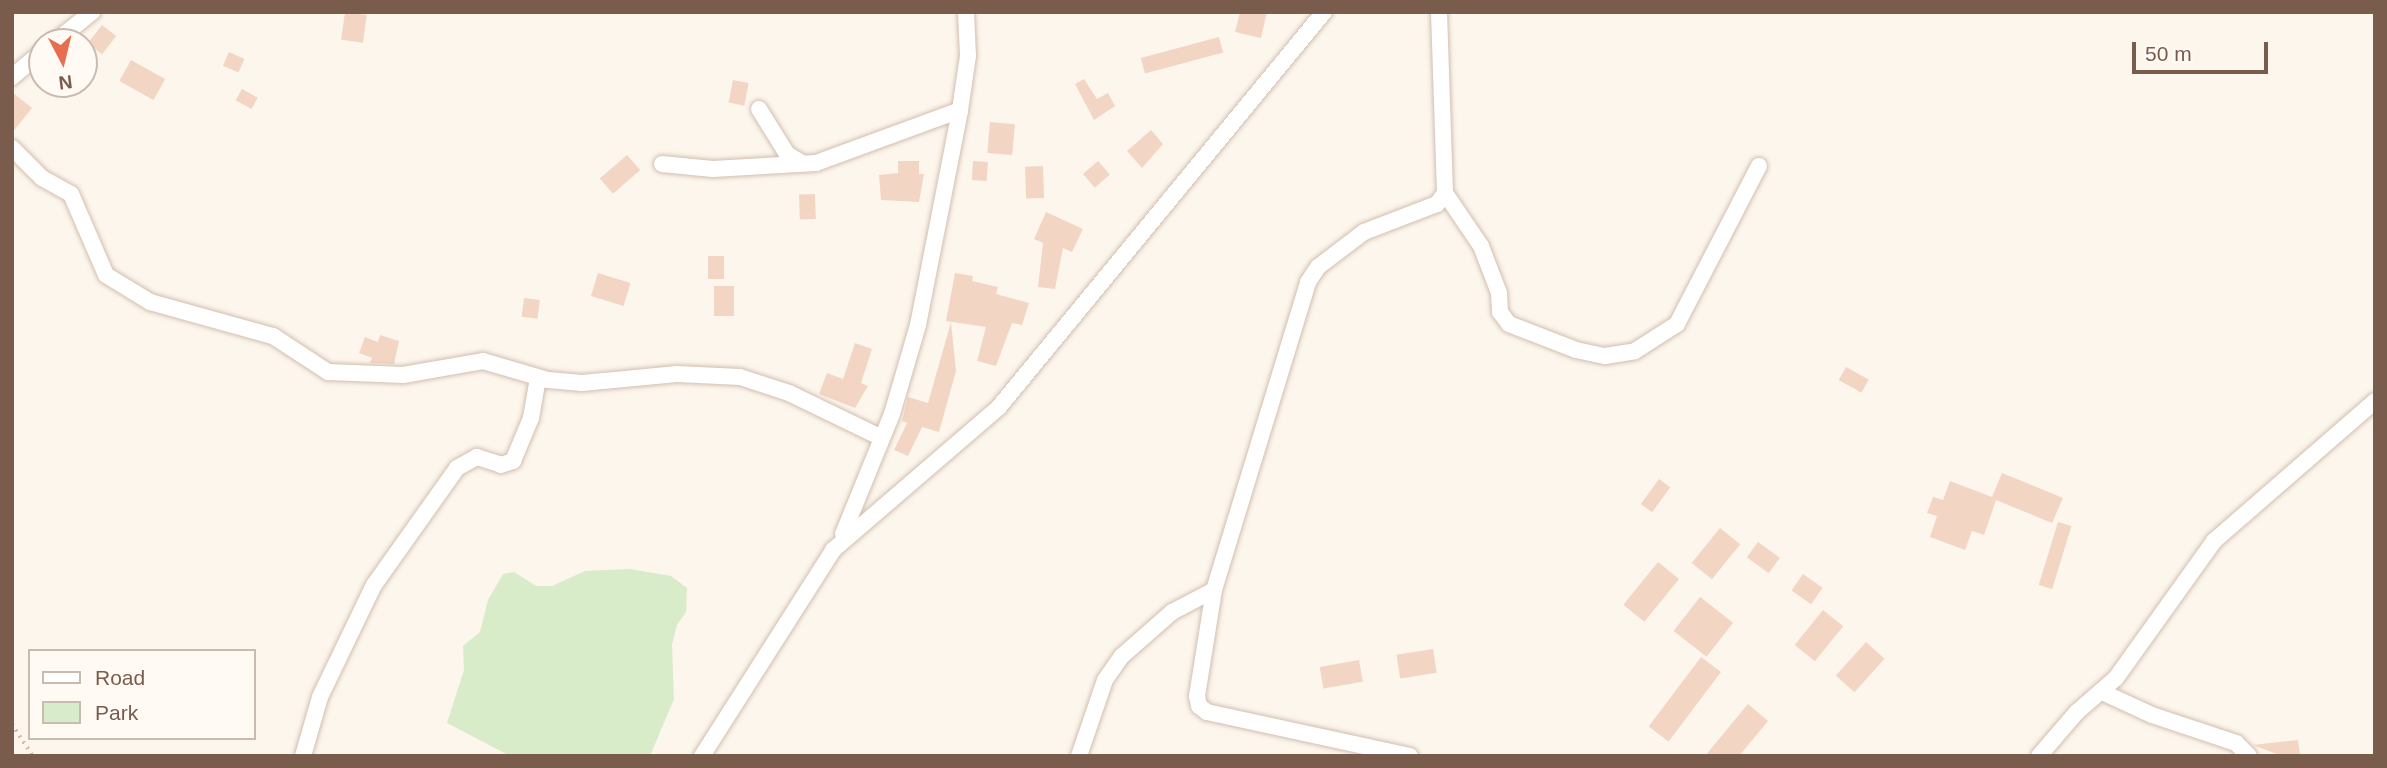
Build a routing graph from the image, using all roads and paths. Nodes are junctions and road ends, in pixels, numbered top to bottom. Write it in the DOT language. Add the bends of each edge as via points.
graph roads {
  1 [pos="92,12"];
  2 [pos="966,12"];
  3 [pos="1324,12"];
  4 [pos="1439,12"];
  5 [pos="72,28"];
  6 [pos="28,64"];
  7 [pos="12,77"];
  8 [pos="759,109"];
  9 [pos="960,110"];
  10 [pos="12,148"];
  11 [pos="662,164"];
  12 [pos="804,164"];
  13 [pos="1759,166"];
  14 [pos="1445,193"];
  15 [pos="538,378"];
  16 [pos="2375,401"];
  17 [pos="880,437"];
  18 [pos="833,550"];
  19 [pos="1214,590"];
  20 [pos="2102,692"];
  21 [pos="12,724"];
  22 [pos="2051,753"];
  23 [pos="33,756"];
  24 [pos="303,756"];
  25 [pos="702,756"];
  26 [pos="1079,756"];
  27 [pos="1410,756"];
  28 [pos="2249,756"];
  1 -- 5 [label="street"];
  2 -- 9 [label="street" via="968,56"];
  3 -- 18 [label="street" via="999,407"];
  4 -- 14 [label="street"];
  6 -- 7 [label="street"];
  8 -- 12 [label="street" via="787,154"];
  9 -- 12 [label="street" via="838,158"];
  9 -- 17 [label="street" via="918,325 892,414"];
  10 -- 15 [label="street" via="42,178 71,194 103,272 150,302 273,336 318,369 340,375 403,375 483,361"];
  11 -- 12 [label="street" via="713,169"];
  13 -- 14 [label="street" via="1677,324 1635,351 1605,356 1576,351 1509,324 1500,312 1499,293 1481,246"];
  14 -- 19 [label="street" via="1437,204 1364,232 1318,267 1308,282"];
  15 -- 17 [label="street" via="582,383 677,374 740,377 789,393"];
  15 -- 24 [label="street" via="531,418 513,461 501,465 477,457 457,468 374,585 320,697"];
  16 -- 20 [label="street" via="2214,541 2150,635"];
  17 -- 18 [label="street" via="851,519"];
  18 -- 25 [label="street"];
  19 -- 26 [label="street" via="1172,612 1122,656 1104,680"];
  19 -- 27 [label="street" via="1199,706 1217,715 1340,737"];
  20 -- 22 [label="street" via="2077,712"];
  20 -- 28 [label="street" via="2152,715 2236,743"];
  21 -- 23 [label="path"];
}
